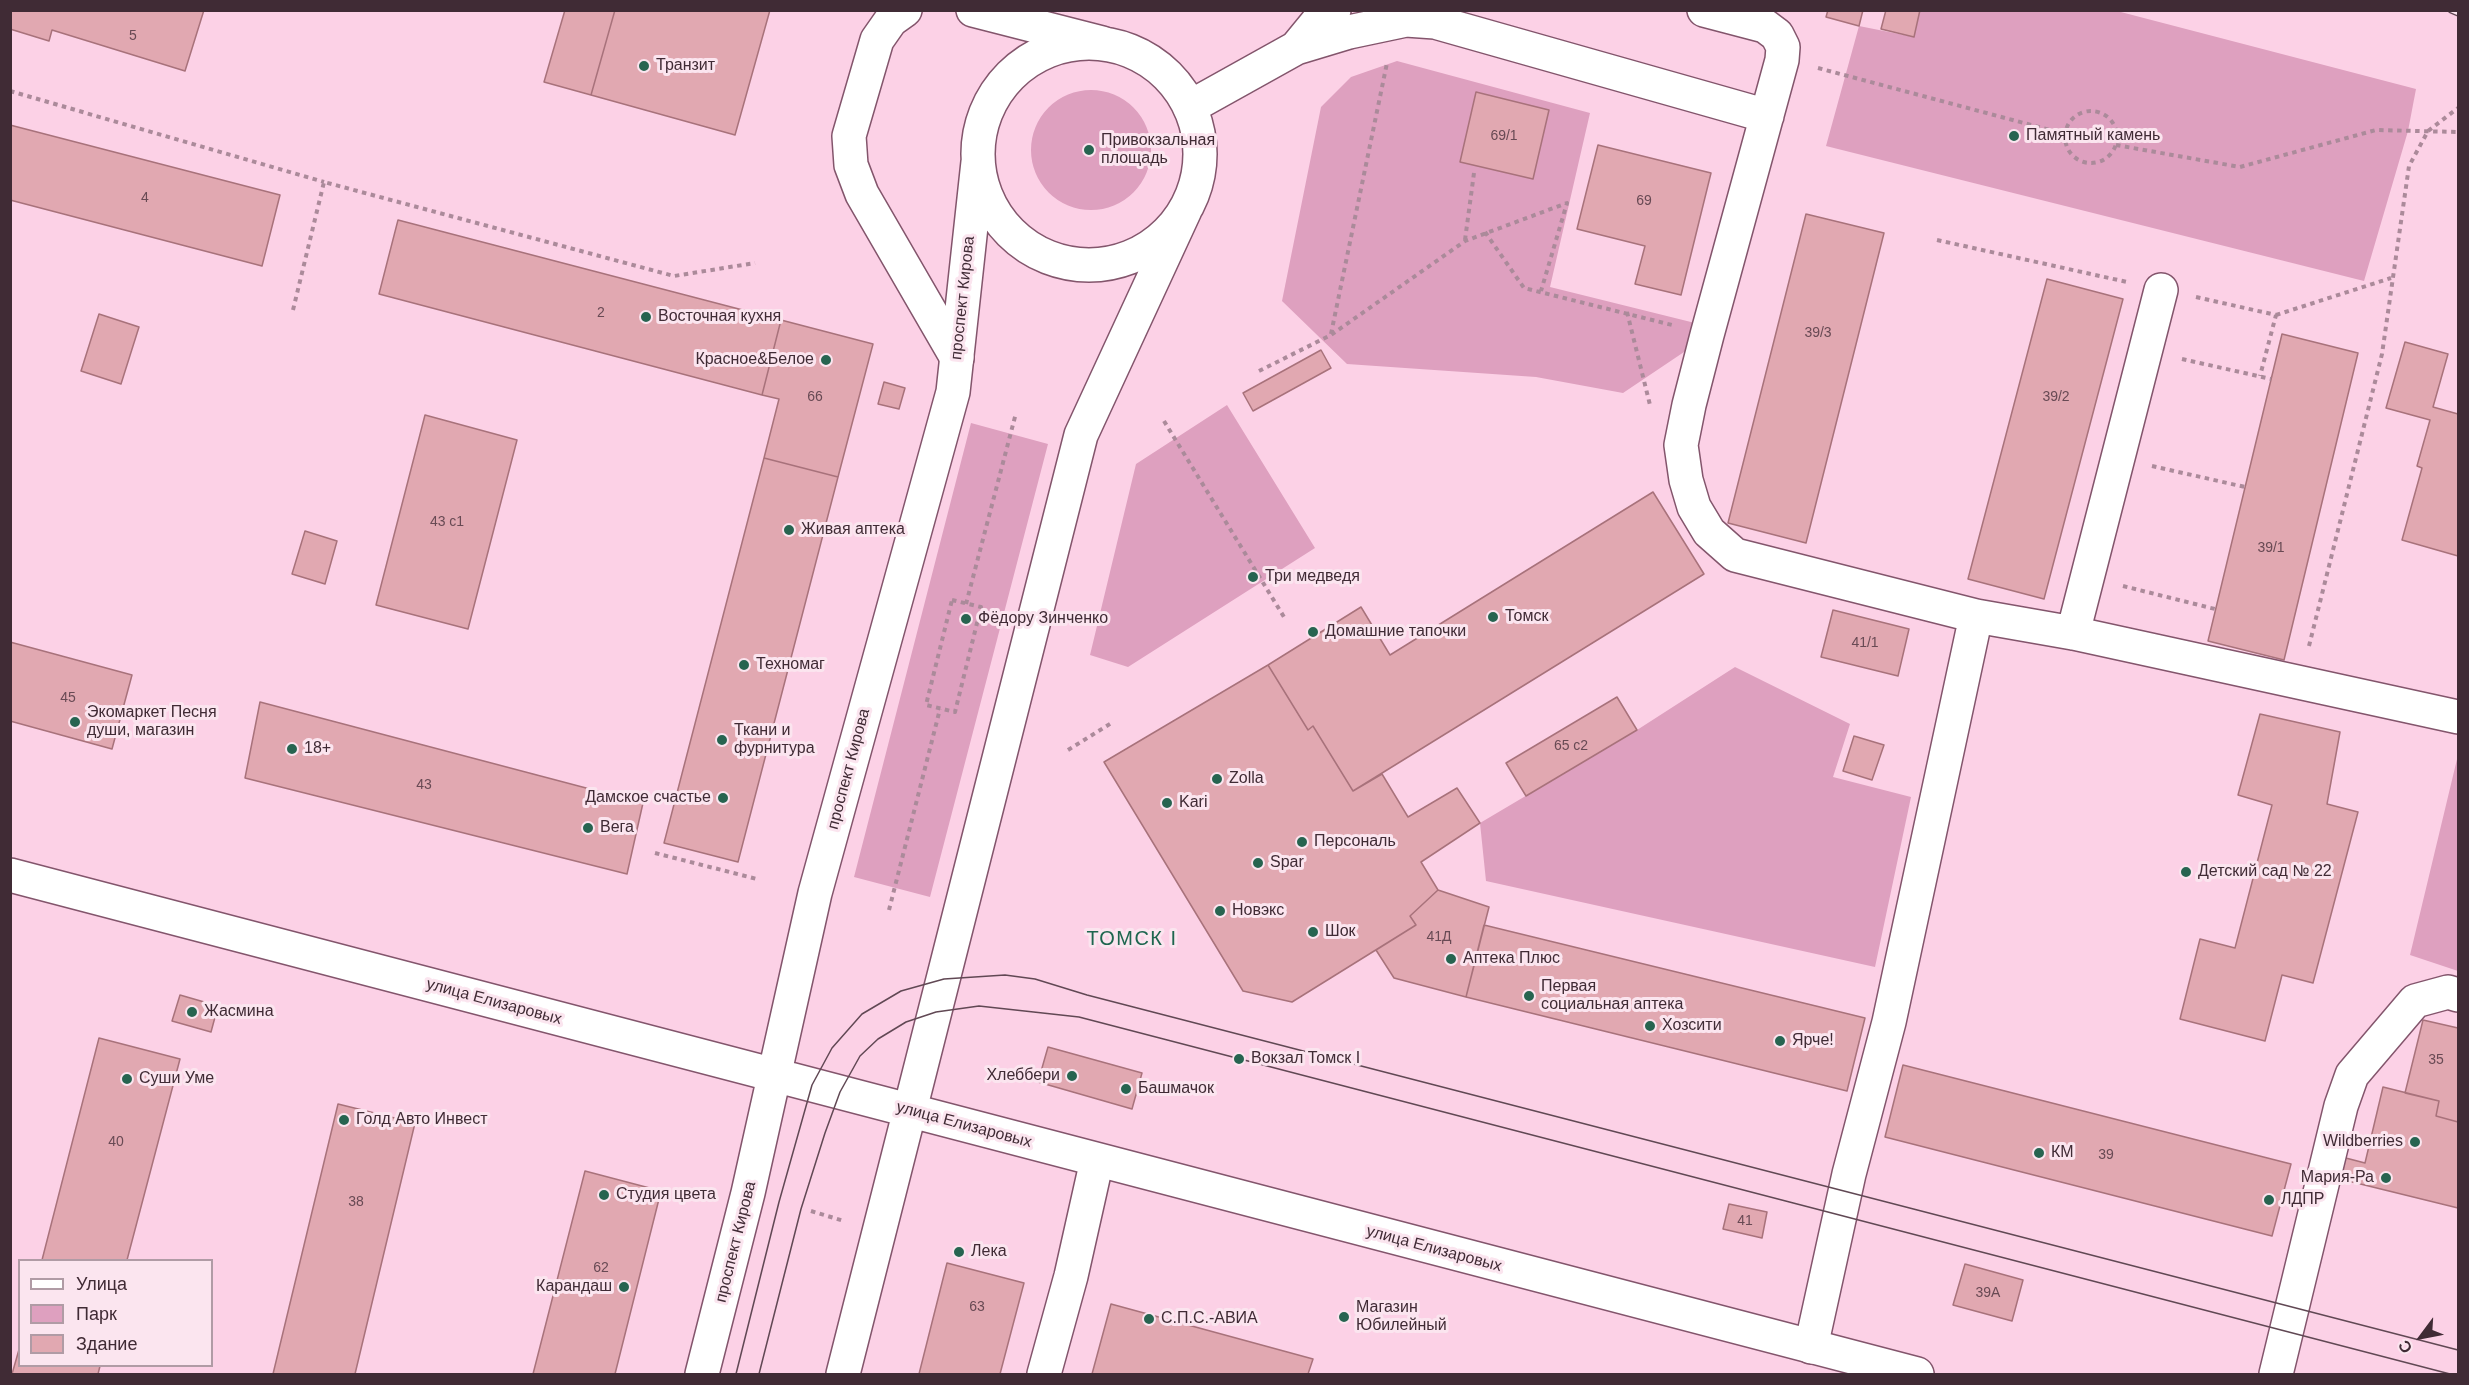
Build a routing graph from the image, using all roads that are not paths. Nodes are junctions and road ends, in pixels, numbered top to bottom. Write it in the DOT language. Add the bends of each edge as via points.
graph roads {
  1 [pos="905,10"];
  2 [pos="973,10"];
  3 [pos="1334,10"];
  4 [pos="1704,10"];
  5 [pos="1102,43"];
  6 [pos="1296,48"];
  7 [pos="1190,107"];
  8 [pos="1767,116"];
  9 [pos="978,162"];
  10 [pos="1185,210"];
  11 [pos="2161,290"];
  12 [pos="957,358"];
  13 [pos="1976,616"];
  14 [pos="2073,633"];
  15 [pos="2458,717"];
  16 [pos="10,875"];
  17 [pos="2458,995"];
  18 [pos="774,1075"];
  19 [pos="910,1111"];
  20 [pos="1097,1160"];
  21 [pos="1811,1347"];
  22 [pos="702,1374"];
  23 [pos="843,1374"];
  24 [pos="1044,1374"];
  25 [pos="1917,1374"];
  26 [pos="2276,1374"];
  1 -- 12 [label="main road" via="891,20 877,40 849,136 851,165 862,194"];
  2 -- 5 [label="main road"];
  3 -- 6 [label="main road" via="1319,20"];
  4 -- 8 [label="main road" via="1766,26 1777,35 1783,47 1782,60"];
  5 -- 7 [label="main road" via="1130,50 1154,63 1169,76"];
  5 -- 9 [label="main road" via="1074,43 1046,51 1016,69 987,108 979,134"];
  6 -- 7 [label="main road"];
  6 -- 8 [label="main road" via="1406,20 1435,22"];
  7 -- 10 [label="main road" via="1200,159 1198,177"];
  8 -- 13 [label="main road" via="1681,445 1694,507 1709,532 1735,555"];
  9 -- 10 [label="main road" via="986,196 999,219 1016,238 1037,252 1064,262 1110,263 1145,250"];
  9 -- 12 [label="main road, проспект Кирова"];
  10 -- 19 [label="main road" via="1081,435"];
  11 -- 14 [label="main road"];
  12 -- 18 [label="main road, проспект Кирова" via="953,392 815,893"];
  13 -- 14 [label="main road"];
  13 -- 21 [label="main road" via="1889,1022 1849,1174"];
  14 -- 15 [label="main road"];
  16 -- 18 [label="main road, улица Елизаровых"];
  17 -- 26 [label="main road" via="2448,992 2415,1001 2352,1075 2341,1106"];
  18 -- 19 [label="main road, улица Елизаровых"];
  18 -- 22 [label="main road, проспект Кирова"];
  19 -- 20 [label="main road, улица Елизаровых"];
  19 -- 23 [label="main road"];
  20 -- 21 [label="main road, улица Елизаровых"];
  20 -- 24 [label="main road"];
  21 -- 25 [label="main road, улица Елизаровых"];
}
